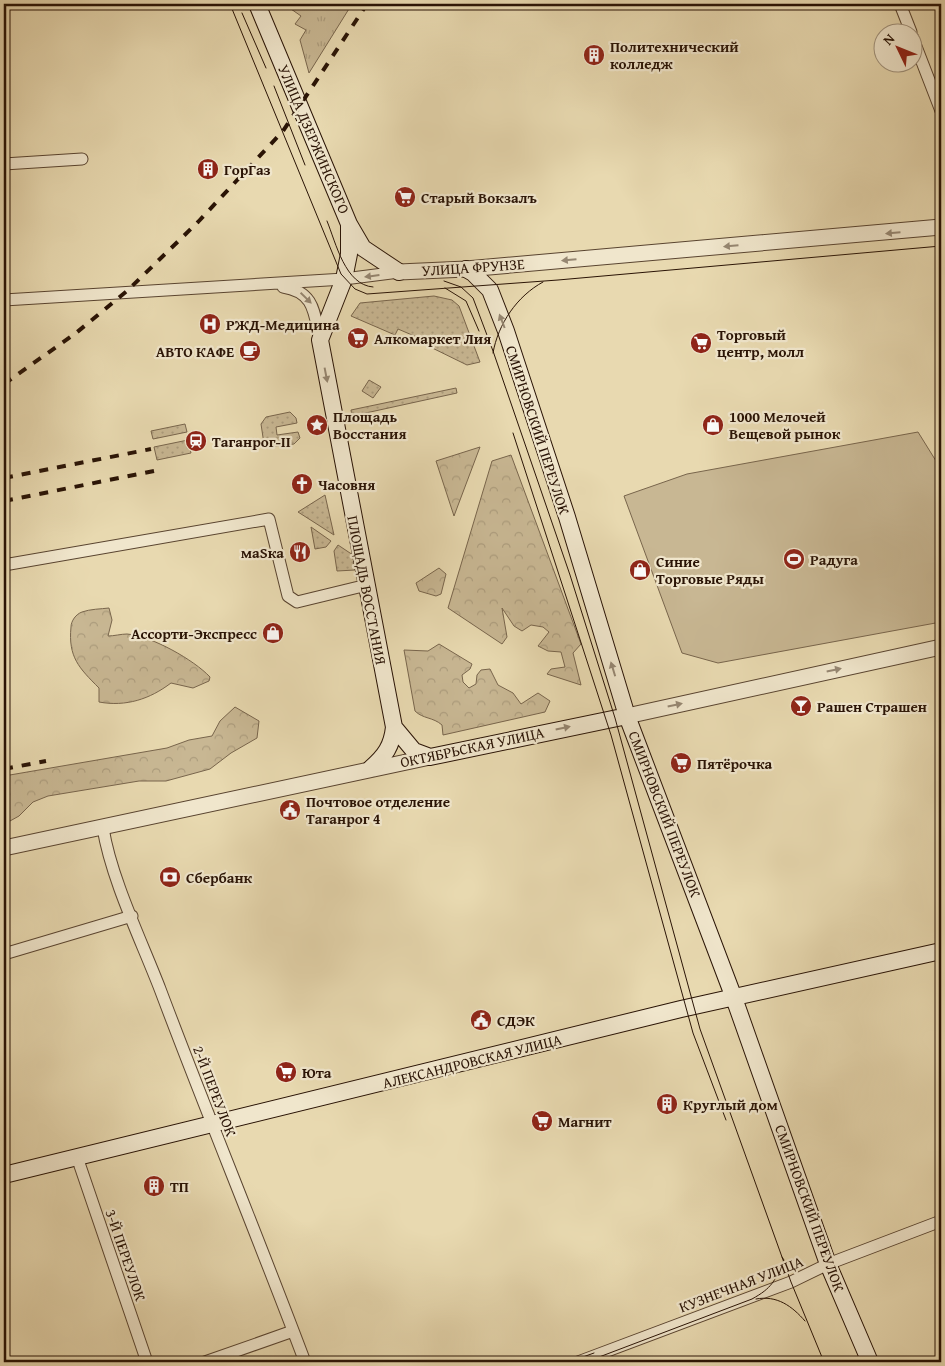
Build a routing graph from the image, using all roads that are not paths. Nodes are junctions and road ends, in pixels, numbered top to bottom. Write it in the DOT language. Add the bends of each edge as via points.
graph roads {
  1 [pos="256,4"];
  2 [pos="900,4"];
  3 [pos="907,22"];
  4 [pos="922,62"];
  5 [pos="941,111"];
  6 [pos="82,159"];
  7 [pos="4,164"];
  8 [pos="349,224"];
  9 [pos="941,227"];
  10 [pos="363,248"];
  11 [pos="466,269"];
  12 [pos="399,272"];
  13 [pos="344,279"];
  14 [pos="264,284"];
  15 [pos="4,300"];
  16 [pos="320,340"];
  17 [pos="4,565"];
  18 [pos="367,585"];
  19 [pos="941,647"];
  20 [pos="627,716"];
  21 [pos="394,727"];
  22 [pos="430,757"];
  23 [pos="371,768"];
  24 [pos="103,828"];
  25 [pos="4,848"];
  26 [pos="132,916"];
  27 [pos="941,951"];
  28 [pos="4,954"];
  29 [pos="734,998"];
  30 [pos="211,1125"];
  31 [pos="77,1157"];
  32 [pos="4,1175"];
  33 [pos="941,1221"];
  34 [pos="828,1264"];
  35 [pos="294,1331"];
  36 [pos="147,1362"];
  37 [pos="205,1362"];
  38 [pos="305,1362"];
  39 [pos="578,1362"];
  40 [pos="870,1362"];
  1 -- 8 [label="main road, УЛИЦА ДЗЕРЖИНСКОГО"];
  2 -- 3 [label="street"];
  4 -- 5 [label="street"];
  6 -- 7 [label="street"];
  8 -- 10 [label="main road"];
  8 -- 13 [label="main road, УЛИЦА ДЗЕРЖИНСКОГО"];
  9 -- 11 [label="street, УЛИЦА ФРУНЗЕ, one-way"];
  10 -- 12 [label="main road"];
  10 -- 13 [label="street"];
  11 -- 12 [label="street, УЛИЦА ФРУНЗЕ"];
  20 -- 11 [label="main road, СМИРНОВСКИЙ ПЕРЕУЛОК, one-way" via="506,331 490,290"];
  12 -- 13 [label="street, УЛИЦА ФРУНЗЕ, one-way"];
  13 -- 14 [label="street, УЛИЦА ФРУНЗЕ"];
  13 -- 16 [label="main road"];
  14 -- 15 [label="street, УЛИЦА ФРУНЗЕ"];
  14 -- 16 [label="street, one-way" via="297,289 312,304"];
  16 -- 18 [label="main road, ПЛОЩАДЬ ВОССТАНИЯ, one-way"];
  17 -- 18 [label="street" via="269,519 285,590 292,599 297,602"];
  18 -- 21 [label="main road, ПЛОЩАДЬ ВОССТАНИЯ"];
  20 -- 19 [label="street, ОКТЯБРЬСКАЯ УЛИЦА, one-way"];
  22 -- 20 [label="main road, ОКТЯБРЬСКАЯ УЛИЦА, one-way"];
  20 -- 29 [label="main road, СМИРНОВСКИЙ ПЕРЕУЛОК"];
  21 -- 22 [label="main road, ПЛОЩАДЬ ВОССТАНИЯ" via="414,751"];
  21 -- 23 [label="main road, ПЛОЩАДЬ ВОССТАНИЯ" via="385,756"];
  22 -- 23 [label="street, ОКТЯБРЬСКАЯ УЛИЦА"];
  23 -- 24 [label="street, ОКТЯБРЬСКАЯ УЛИЦА"];
  24 -- 25 [label="street, ОКТЯБРЬСКАЯ УЛИЦА"];
  24 -- 26 [label="street, 2-Й ПЕРЕУЛОК" via="106,847"];
  26 -- 28 [label="street"];
  26 -- 30 [label="street, 2-Й ПЕРЕУЛОК"];
  27 -- 29 [label="main road, АЛЕКСАНДРОВСКАЯ УЛИЦА"];
  29 -- 30 [label="main road, АЛЕКСАНДРОВСКАЯ УЛИЦА"];
  29 -- 34 [label="main road, СМИРНОВСКИЙ ПЕРЕУЛОК"];
  30 -- 31 [label="main road, АЛЕКСАНДРОВСКАЯ УЛИЦА"];
  30 -- 35 [label="street, 2-Й ПЕРЕУЛОК"];
  31 -- 32 [label="main road, АЛЕКСАНДРОВСКАЯ УЛИЦА"];
  31 -- 36 [label="street, 3-Й ПЕРЕУЛОК"];
  33 -- 34 [label="street, КУЗНЕЧНАЯ УЛИЦА"];
  34 -- 39 [label="street, КУЗНЕЧНАЯ УЛИЦА" via="791,1282"];
  34 -- 40 [label="main road, СМИРНОВСКИЙ ПЕРЕУЛОК"];
  35 -- 37 [label="street"];
  35 -- 38 [label="street, 2-Й ПЕРЕУЛОК"];
}
